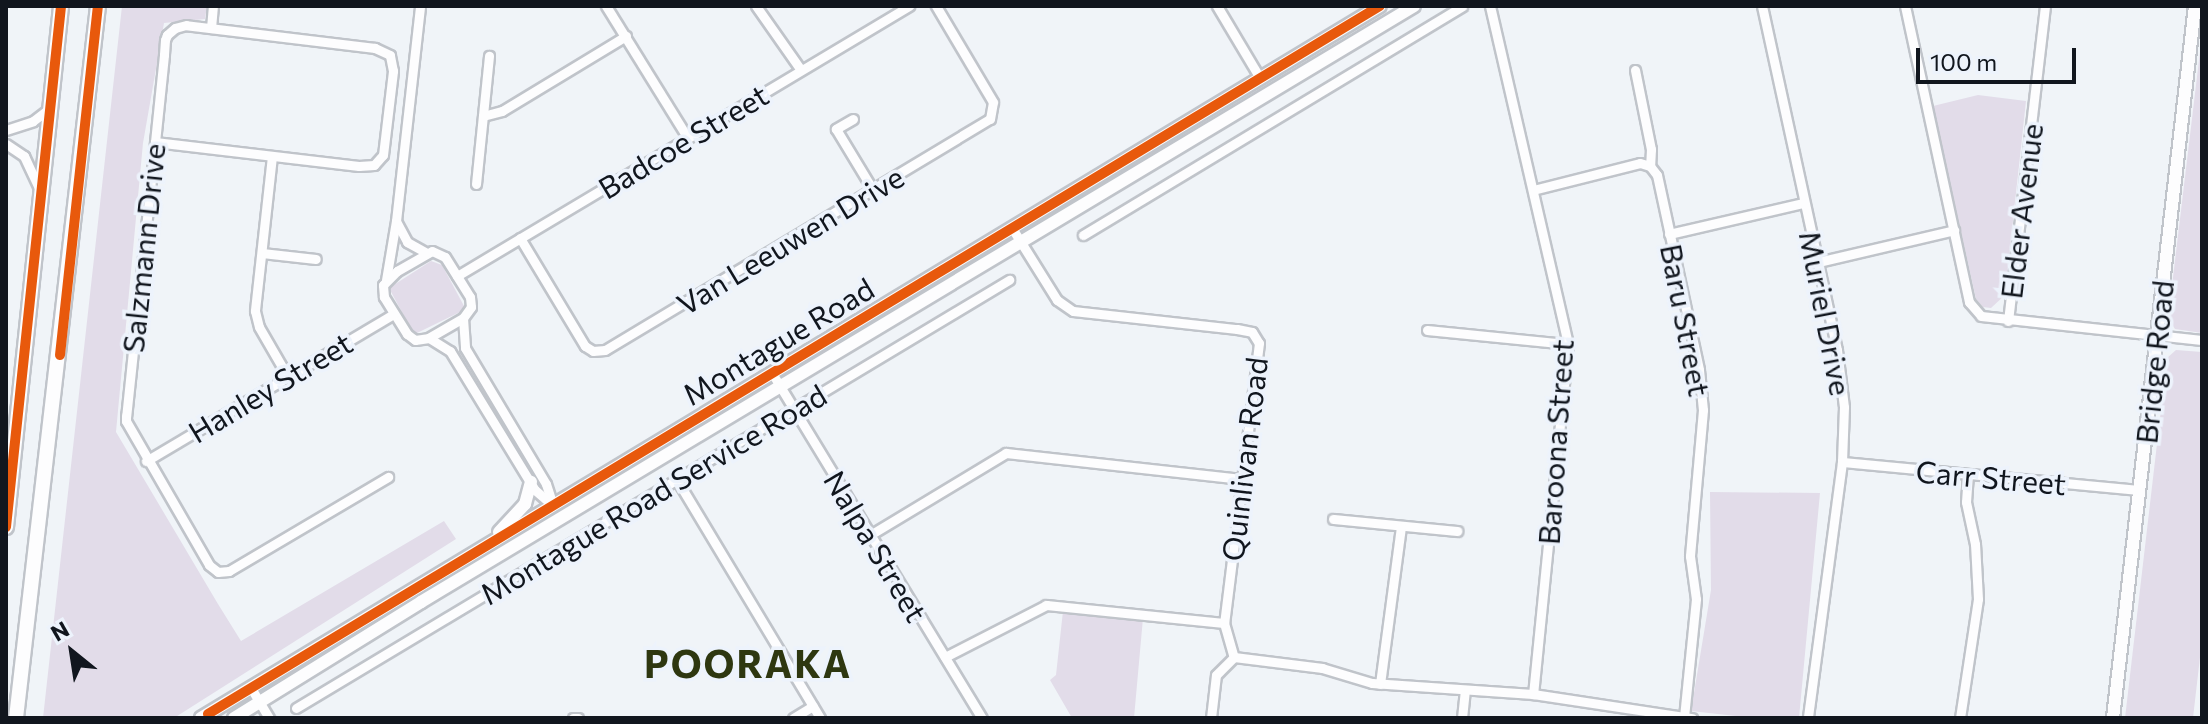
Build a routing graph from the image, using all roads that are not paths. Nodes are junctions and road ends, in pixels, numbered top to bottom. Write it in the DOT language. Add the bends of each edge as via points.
graph roads {
  1 [pos="61,6"];
  2 [pos="98,6"];
  3 [pos="213,6"];
  4 [pos="420,6"];
  5 [pos="606,6"];
  6 [pos="756,6"];
  7 [pos="909,6"];
  8 [pos="936,6"];
  9 [pos="1217,6"];
  10 [pos="1380,6"];
  11 [pos="1414,6"];
  12 [pos="1462,6"];
  13 [pos="1490,6"];
  14 [pos="1762,6"];
  15 [pos="1905,6"];
  16 [pos="2045,6"];
  17 [pos="2195,6"];
  18 [pos="211,28"];
  19 [pos="626,36"];
  20 [pos="489,56"];
  21 [pos="801,70"];
  22 [pos="1635,70"];
  23 [pos="1260,78"];
  24 [pos="1270,93"];
  25 [pos="49,109"];
  26 [pos="483,116"];
  27 [pos="853,119"];
  28 [pos="6,130"];
  29 [pos="688,138"];
  30 [pos="155,142"];
  31 [pos="6,144"];
  32 [pos="272,156"];
  33 [pos="1650,166"];
  34 [pos="476,184"];
  35 [pos="40,190"];
  36 [pos="873,190"];
  37 [pos="1533,190"];
  38 [pos="1803,203"];
  39 [pos="396,221"];
  40 [pos="1012,228"];
  41 [pos="1954,230"];
  42 [pos="1669,234"];
  43 [pos="1083,235"];
  44 [pos="520,238"];
  45 [pos="1022,242"];
  46 [pos="262,253"];
  47 [pos="427,253"];
  48 [pos="316,259"];
  49 [pos="1818,262"];
  50 [pos="457,276"];
  51 [pos="386,280"];
  52 [pos="1009,280"];
  53 [pos="394,314"];
  54 [pos="463,318"];
  55 [pos="2008,321"];
  56 [pos="1427,330"];
  57 [pos="2156,336"];
  58 [pos="429,338"];
  59 [pos="2202,340"];
  60 [pos="1568,344"];
  61 [pos="772,373"];
  62 [pos="288,377"];
  63 [pos="781,387"];
  64 [pos="794,409"];
  65 [pos="146,461"];
  66 [pos="1842,462"];
  67 [pos="1968,475"];
  68 [pos="388,477"];
  69 [pos="1242,479"];
  70 [pos="677,480"];
  71 [pos="531,482"];
  72 [pos="2140,490"];
  73 [pos="553,505"];
  74 [pos="561,519"];
  75 [pos="1333,519"];
  76 [pos="6,527"];
  77 [pos="1401,527"];
  78 [pos="1457,531"];
  79 [pos="870,535"];
  80 [pos="486,545"];
  81 [pos="1224,623"];
  82 [pos="945,657"];
  83 [pos="1234,657"];
  84 [pos="1380,684"];
  85 [pos="251,688"];
  86 [pos="1465,691"];
  87 [pos="1533,694"];
  88 [pos="260,702"];
  89 [pos="813,706"];
  90 [pos="296,708"];
  91 [pos="1688,717"];
  92 [pos="16,718"];
  93 [pos="201,718"];
  94 [pos="234,718"];
  95 [pos="269,718"];
  96 [pos="793,718"];
  97 [pos="820,718"];
  98 [pos="982,718"];
  99 [pos="1211,718"];
  100 [pos="1462,718"];
  101 [pos="1808,718"];
  102 [pos="1960,718"];
  103 [pos="2113,718"];
  1 -- 25 [label="highway"];
  2 -- 92 [label="highway"];
  3 -- 18 [label="street"];
  4 -- 39 [label="street"];
  5 -- 19 [label="street"];
  6 -- 21 [label="street"];
  7 -- 21 [label="street, Badcoe Street"];
  8 -- 36 [label="street, Van Leeuwen Drive" via="993,102 993,116"];
  9 -- 23 [label="street"];
  10 -- 23 [label="main road, Montague Road"];
  11 -- 24 [label="main road, Montague Road"];
  12 -- 43 [label="street"];
  13 -- 37 [label="street, Baroona Street"];
  14 -- 38 [label="street, Muriel Drive"];
  15 -- 41 [label="street"];
  16 -- 55 [label="street, Elder Avenue"];
  17 -- 57 [label="main road, Bridge Road"];
  18 -- 30 [label="street, Salzmann Drive" via="181,25 165,40"];
  18 -- 32 [label="street" via="388,52 393,71 379,162 364,167"];
  19 -- 26 [label="street" via="502,111"];
  19 -- 29 [label="street"];
  20 -- 26 [label="street"];
  21 -- 29 [label="street, Badcoe Street"];
  22 -- 33 [label="street, Baru Street"];
  23 -- 24 [label="main road"];
  23 -- 40 [label="main road, Montague Road"];
  24 -- 45 [label="main road, Montague Road"];
  25 -- 28 [label="street"];
  25 -- 35 [label="highway"];
  26 -- 34 [label="street"];
  27 -- 36 [label="street" via="836,129"];
  29 -- 44 [label="street, Badcoe Street"];
  30 -- 32 [label="street"];
  30 -- 65 [label="street, Salzmann Drive" via="126,416 128,431"];
  31 -- 35 [label="street" via="24,156"];
  32 -- 46 [label="street"];
  33 -- 37 [label="street" via="1640,163"];
  33 -- 42 [label="street, Baru Street" via="1657,175"];
  35 -- 76 [label="highway"];
  36 -- 44 [label="street, Van Leeuwen Drive" via="600,351 585,346"];
  37 -- 60 [label="street, Baroona Street"];
  38 -- 42 [label="street"];
  38 -- 49 [label="street, Muriel Drive"];
  39 -- 47 [label="street" via="407,242"];
  39 -- 51 [label="street"];
  40 -- 45 [label="street, Quinlivan Road"];
  40 -- 61 [label="main road, Montague Road"];
  41 -- 49 [label="street"];
  41 -- 55 [label="street" via="1969,302 1981,316"];
  42 -- 91 [label="street, Baru Street" via="1703,410 1690,556 1696,599"];
  44 -- 50 [label="street, Badcoe Street"];
  45 -- 63 [label="main road, Montague Road"];
  45 -- 69 [label="street, Quinlivan Road" via="1057,300 1073,311 1252,332 1259,343"];
  46 -- 48 [label="street"];
  46 -- 62 [label="street" via="257,319"];
  47 -- 50 [label="street" via="442,254"];
  47 -- 51 [label="street"];
  49 -- 66 [label="street, Muriel Drive" via="1844,407"];
  50 -- 54 [label="street" via="471,301"];
  51 -- 53 [label="street" via="383,290"];
  52 -- 64 [label="street, Montague Road Service Road"];
  53 -- 58 [label="street" via="411,339"];
  53 -- 62 [label="street, Hanley Street"];
  54 -- 58 [label="street"];
  54 -- 73 [label="street" via="465,348 546,484"];
  55 -- 57 [label="street"];
  56 -- 60 [label="street"];
  57 -- 59 [label="street"];
  57 -- 72 [label="main road, Bridge Road"];
  58 -- 71 [label="street" via="450,351"];
  60 -- 87 [label="street, Baroona Street"];
  61 -- 63 [label="street, Nalpa Street"];
  61 -- 73 [label="main road, Montague Road"];
  62 -- 65 [label="street, Hanley Street"];
  63 -- 64 [label="street, Nalpa Street"];
  63 -- 74 [label="main road, Montague Road"];
  64 -- 70 [label="street, Montague Road Service Road"];
  64 -- 79 [label="street, Nalpa Street"];
  65 -- 68 [label="street, Salzmann Drive" via="218,572 229,571"];
  66 -- 67 [label="street, Carr Street"];
  66 -- 101 [label="street, Muriel Drive"];
  67 -- 72 [label="street, Carr Street"];
  67 -- 102 [label="street" via="1966,502 1978,599"];
  69 -- 79 [label="street" via="1006,453"];
  69 -- 81 [label="street, Quinlivan Road"];
  70 -- 89 [label="street"];
  70 -- 90 [label="street, Montague Road Service Road"];
  71 -- 73 [label="street"];
  71 -- 80 [label="main road" via="525,504"];
  72 -- 103 [label="main road, Bridge Road"];
  73 -- 74 [label="main road"];
  73 -- 80 [label="main road, Montague Road"];
  74 -- 88 [label="main road, Montague Road"];
  75 -- 77 [label="street"];
  77 -- 78 [label="street"];
  77 -- 84 [label="street"];
  79 -- 82 [label="street, Nalpa Street"];
  80 -- 85 [label="main road, Montague Road"];
  81 -- 82 [label="street" via="1046,605"];
  81 -- 83 [label="street, Quinlivan Road"];
  82 -- 98 [label="street, Nalpa Street"];
  83 -- 84 [label="street" via="1322,668"];
  83 -- 99 [label="street" via="1216,675"];
  84 -- 86 [label="street"];
  85 -- 88 [label="street"];
  85 -- 93 [label="main road, Montague Road"];
  86 -- 87 [label="street"];
  86 -- 100 [label="street"];
  87 -- 91 [label="street"];
  88 -- 94 [label="main road, Montague Road"];
  88 -- 95 [label="street"];
  89 -- 96 [label="street"];
  89 -- 97 [label="street"];
}
